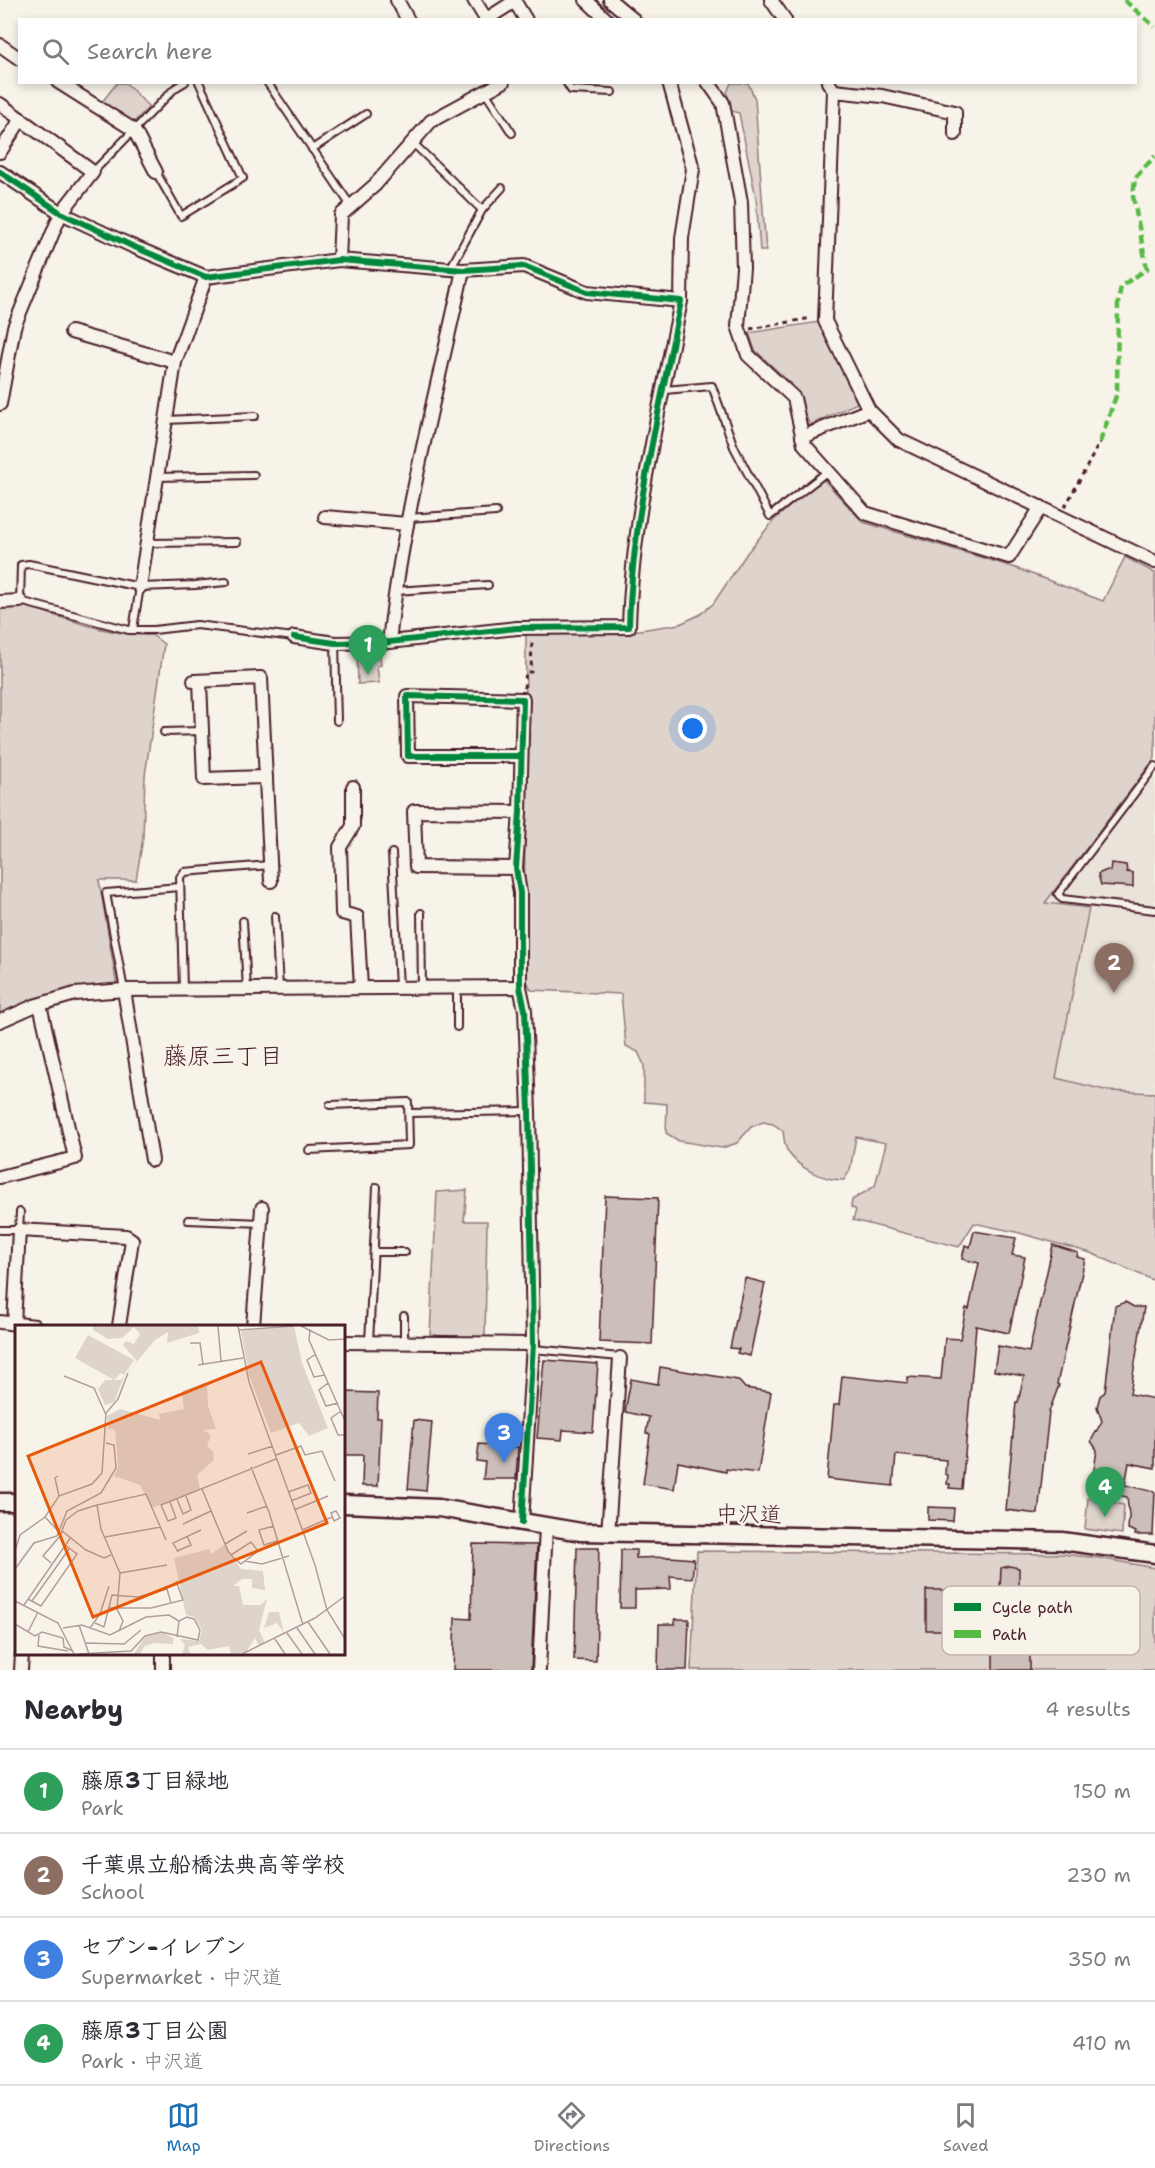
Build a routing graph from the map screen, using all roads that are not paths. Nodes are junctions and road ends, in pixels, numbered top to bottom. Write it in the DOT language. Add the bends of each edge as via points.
graph roads {
  1 [pos="396,0"];
  2 [pos="474,0"];
  3 [pos="586,0"];
  4 [pos="610,0"];
  5 [pos="771,0"];
  6 [pos="514,1"];
  7 [pos="407,18"];
  8 [pos="484,18"];
  9 [pos="487,18"];
  10 [pos="525,18"];
  11 [pos="605,18"];
  12 [pos="632,18"];
  13 [pos="783,18"];
  14 [pos="0,45"];
  15 [pos="18,58"];
  16 [pos="61,84"];
  17 [pos="182,84"];
  18 [pos="200,84"];
  19 [pos="268,84"];
  20 [pos="499,84"];
  21 [pos="567,84"];
  22 [pos="670,84"];
  23 [pos="709,84"];
  24 [pos="831,87"];
  25 [pos="485,92"];
  26 [pos="612,92"];
  27 [pos="0,104"];
  28 [pos="366,114"];
  29 [pos="21,119"];
  30 [pos="134,130"];
  31 [pos="512,133"];
  32 [pos="955,134"];
  33 [pos="412,142"];
  34 [pos="312,149"];
  35 [pos="0,152"];
  36 [pos="0,172"];
  37 [pos="93,172"];
  38 [pos="156,172"];
  39 [pos="502,188"];
  40 [pos="351,206"];
  41 [pos="482,210"];
  42 [pos="61,213"];
  43 [pos="339,260"];
  44 [pos="450,269"];
  45 [pos="463,270"];
  46 [pos="206,277"];
  47 [pos="681,301"];
  48 [pos="72,332"];
  49 [pos="175,362"];
  50 [pos="1,389"];
  51 [pos="664,390"];
  52 [pos="0,404"];
  53 [pos="869,410"];
  54 [pos="255,416"];
  55 [pos="166,420"];
  56 [pos="802,437"];
  57 [pos="828,471"];
  58 [pos="254,475"];
  59 [pos="157,477"];
  60 [pos="1041,507"];
  61 [pos="496,512"];
  62 [pos="325,517"];
  63 [pos="407,521"];
  64 [pos="237,542"];
  65 [pos="147,543"];
  66 [pos="1155,562"];
  67 [pos="226,582"];
  68 [pos="488,585"];
  69 [pos="140,587"];
  70 [pos="395,591"];
  71 [pos="20,601"];
  72 [pos="0,602"];
  73 [pos="133,630"];
  74 [pos="294,637"];
  75 [pos="389,642"];
  76 [pos="335,643"];
  77 [pos="337,721"];
  78 [pos="202,731"];
  79 [pos="164,732"];
  80 [pos="521,756"];
  81 [pos="1155,766"];
  82 [pos="266,777"];
  83 [pos="353,787"];
  84 [pos="520,812"];
  85 [pos="392,853"];
  86 [pos="270,865"];
  87 [pos="516,868"];
  88 [pos="271,881"];
  89 [pos="180,887"];
  90 [pos="1155,910"];
  91 [pos="421,913"];
  92 [pos="275,916"];
  93 [pos="243,921"];
  94 [pos="520,987"];
  95 [pos="362,988"];
  96 [pos="399,988"];
  97 [pos="423,988"];
  98 [pos="457,988"];
  99 [pos="247,989"];
  100 [pos="279,989"];
  101 [pos="124,990"];
  102 [pos="183,990"];
  103 [pos="40,1005"];
  104 [pos="0,1021"];
  105 [pos="457,1027"];
  106 [pos="330,1105"];
  107 [pos="529,1111"];
  108 [pos="409,1113"];
  109 [pos="309,1150"];
  110 [pos="152,1160"];
  111 [pos="0,1177"];
  112 [pos="376,1187"];
  113 [pos="262,1208"];
  114 [pos="20,1212"];
  115 [pos="188,1220"];
  116 [pos="262,1223"];
  117 [pos="0,1230"];
  118 [pos="19,1230"];
  119 [pos="374,1252"];
  120 [pos="405,1252"];
  121 [pos="404,1316"];
  122 [pos="0,1322"];
  123 [pos="14,1324"];
  124 [pos="24,1325"];
  125 [pos="119,1325"];
  126 [pos="253,1325"];
  127 [pos="369,1341"];
  128 [pos="345,1342"];
  129 [pos="404,1342"];
  130 [pos="533,1347"];
  131 [pos="620,1358"];
  132 [pos="345,1504"];
  133 [pos="522,1522"];
  134 [pos="546,1527"];
  135 [pos="608,1534"];
  136 [pos="1155,1554"];
  137 [pos="22,1655"];
  138 [pos="21,1670"];
  139 [pos="539,1670"];
  1 -- 7 [label="street"];
  2 -- 8 [label="street"];
  3 -- 11 [label="street"];
  4 -- 12 [label="street"];
  5 -- 13 [label="street"];
  6 -- 9 [label="street"];
  6 -- 10 [label="street"];
  14 -- 15 [label="street"];
  16 -- 30 [label="street"];
  17 -- 30 [label="lane"];
  18 -- 38 [label="lane" via="243,178 181,216"];
  19 -- 34 [label="lane"];
  20 -- 25 [label="street"];
  21 -- 26 [label="lane" via="571,90"];
  22 -- 47 [label="street" via="693,169 682,238"];
  23 -- 56 [label="street" via="723,103 741,202 743,268 738,326 748,355 794,398"];
  24 -- 32 [label="street" via="955,112"];
  24 -- 53 [label="street" via="825,321"];
  25 -- 31 [label="lane"];
  25 -- 33 [label="street" via="432,121"];
  27 -- 29 [label="street"];
  28 -- 34 [label="lane"];
  29 -- 35 [label="street"];
  29 -- 37 [label="street"];
  30 -- 37 [label="lane"];
  30 -- 38 [label="street"];
  33 -- 40 [label="street"];
  33 -- 41 [label="lane"];
  34 -- 40 [label="lane"];
  36 -- 42 [label="street"];
  37 -- 42 [label="street"];
  39 -- 41 [label="lane"];
  40 -- 43 [label="street" via="341,214"];
  41 -- 44 [label="lane"];
  42 -- 46 [label="street"];
  42 -- 50 [label="street" via="14,327"];
  43 -- 44 [label="street"];
  43 -- 46 [label="street"];
  44 -- 45 [label="street"];
  45 -- 47 [label="street" via="524,266 587,292"];
  45 -- 63 [label="street"];
  46 -- 49 [label="street"];
  47 -- 51 [label="street"];
  48 -- 49 [label="street"];
  49 -- 55 [label="street"];
  50 -- 52 [label="street"];
  51 -- 57 [label="lane" via="712,386 734,447 770,516"];
  51 -- 75 [label="street" via="630,584 629,627 532,628"];
  53 -- 56 [label="street"];
  53 -- 60 [label="street" via="899,440"];
  54 -- 55 [label="lane"];
  55 -- 59 [label="street"];
  56 -- 57 [label="street"];
  57 -- 60 [label="street" via="865,513 1009,557"];
  58 -- 59 [label="lane"];
  59 -- 65 [label="street"];
  60 -- 66 [label="street"];
  61 -- 63 [label="lane"];
  62 -- 63 [label="street"];
  63 -- 70 [label="street"];
  64 -- 65 [label="lane"];
  65 -- 69 [label="street"];
  67 -- 69 [label="lane"];
  68 -- 70 [label="lane"];
  69 -- 71 [label="lane" via="29,564 21,566"];
  69 -- 73 [label="lane"];
  70 -- 75 [label="street"];
  71 -- 72 [label="street"];
  71 -- 73 [label="lane"];
  73 -- 74 [label="lane" via="197,626"];
  74 -- 76 [label="street"];
  75 -- 76 [label="street"];
  76 -- 77 [label="lane"];
  78 -- 79 [label="lane"];
  78 -- 82 [label="street" via="204,779"];
  78 -- 82 [label="street" via="197,681 261,678"];
  80 -- 80 [label="street" via="523,699 407,696 408,756"];
  80 -- 84 [label="street"];
  81 -- 90 [label="lane" via="1058,894 1062,899"];
  82 -- 86 [label="street"];
  83 -- 95 [label="street" via="353,826 340,847 342,913 357,917"];
  84 -- 87 [label="street"];
  84 -- 87 [label="street" via="414,811 416,867"];
  85 -- 96 [label="lane"];
  86 -- 88 [label="street"];
  86 -- 89 [label="lane" via="184,873"];
  87 -- 94 [label="street" via="520,893"];
  89 -- 101 [label="lane" via="106,893"];
  89 -- 102 [label="lane"];
  91 -- 97 [label="lane"];
  92 -- 100 [label="lane"];
  93 -- 99 [label="lane"];
  94 -- 98 [label="street"];
  94 -- 107 [label="street" via="525,1010"];
  95 -- 96 [label="street"];
  95 -- 100 [label="street"];
  96 -- 97 [label="street"];
  97 -- 98 [label="street"];
  98 -- 105 [label="lane"];
  99 -- 100 [label="street"];
  99 -- 102 [label="street"];
  101 -- 102 [label="street"];
  101 -- 103 [label="street" via="75,994"];
  101 -- 110 [label="street"];
  103 -- 104 [label="street"];
  103 -- 111 [label="street" via="75,1158"];
  106 -- 108 [label="lane" via="408,1102"];
  107 -- 108 [label="lane"];
  107 -- 130 [label="street"];
  108 -- 109 [label="lane" via="409,1145"];
  112 -- 119 [label="lane"];
  113 -- 116 [label="street"];
  114 -- 118 [label="lane"];
  115 -- 116 [label="lane"];
  116 -- 126 [label="street"];
  117 -- 118 [label="lane"];
  118 -- 123 [label="street"];
  118 -- 125 [label="street" via="126,1236 132,1240"];
  119 -- 120 [label="lane"];
  119 -- 127 [label="lane"];
  121 -- 129 [label="lane"];
  122 -- 123 [label="street"];
  123 -- 124 [label="street"];
  127 -- 128 [label="street"];
  127 -- 129 [label="street"];
  129 -- 130 [label="street"];
  130 -- 131 [label="lane"];
  130 -- 133 [label="street"];
  131 -- 135 [label="street"];
  132 -- 133 [label="street, 中沢道" via="439,1508"];
  133 -- 134 [label="street, 中沢道"];
  134 -- 135 [label="street, 中沢道"];
  134 -- 139 [label="street"];
  135 -- 136 [label="street, 中沢道" via="1062,1541"];
  137 -- 138 [label="street"];
}
